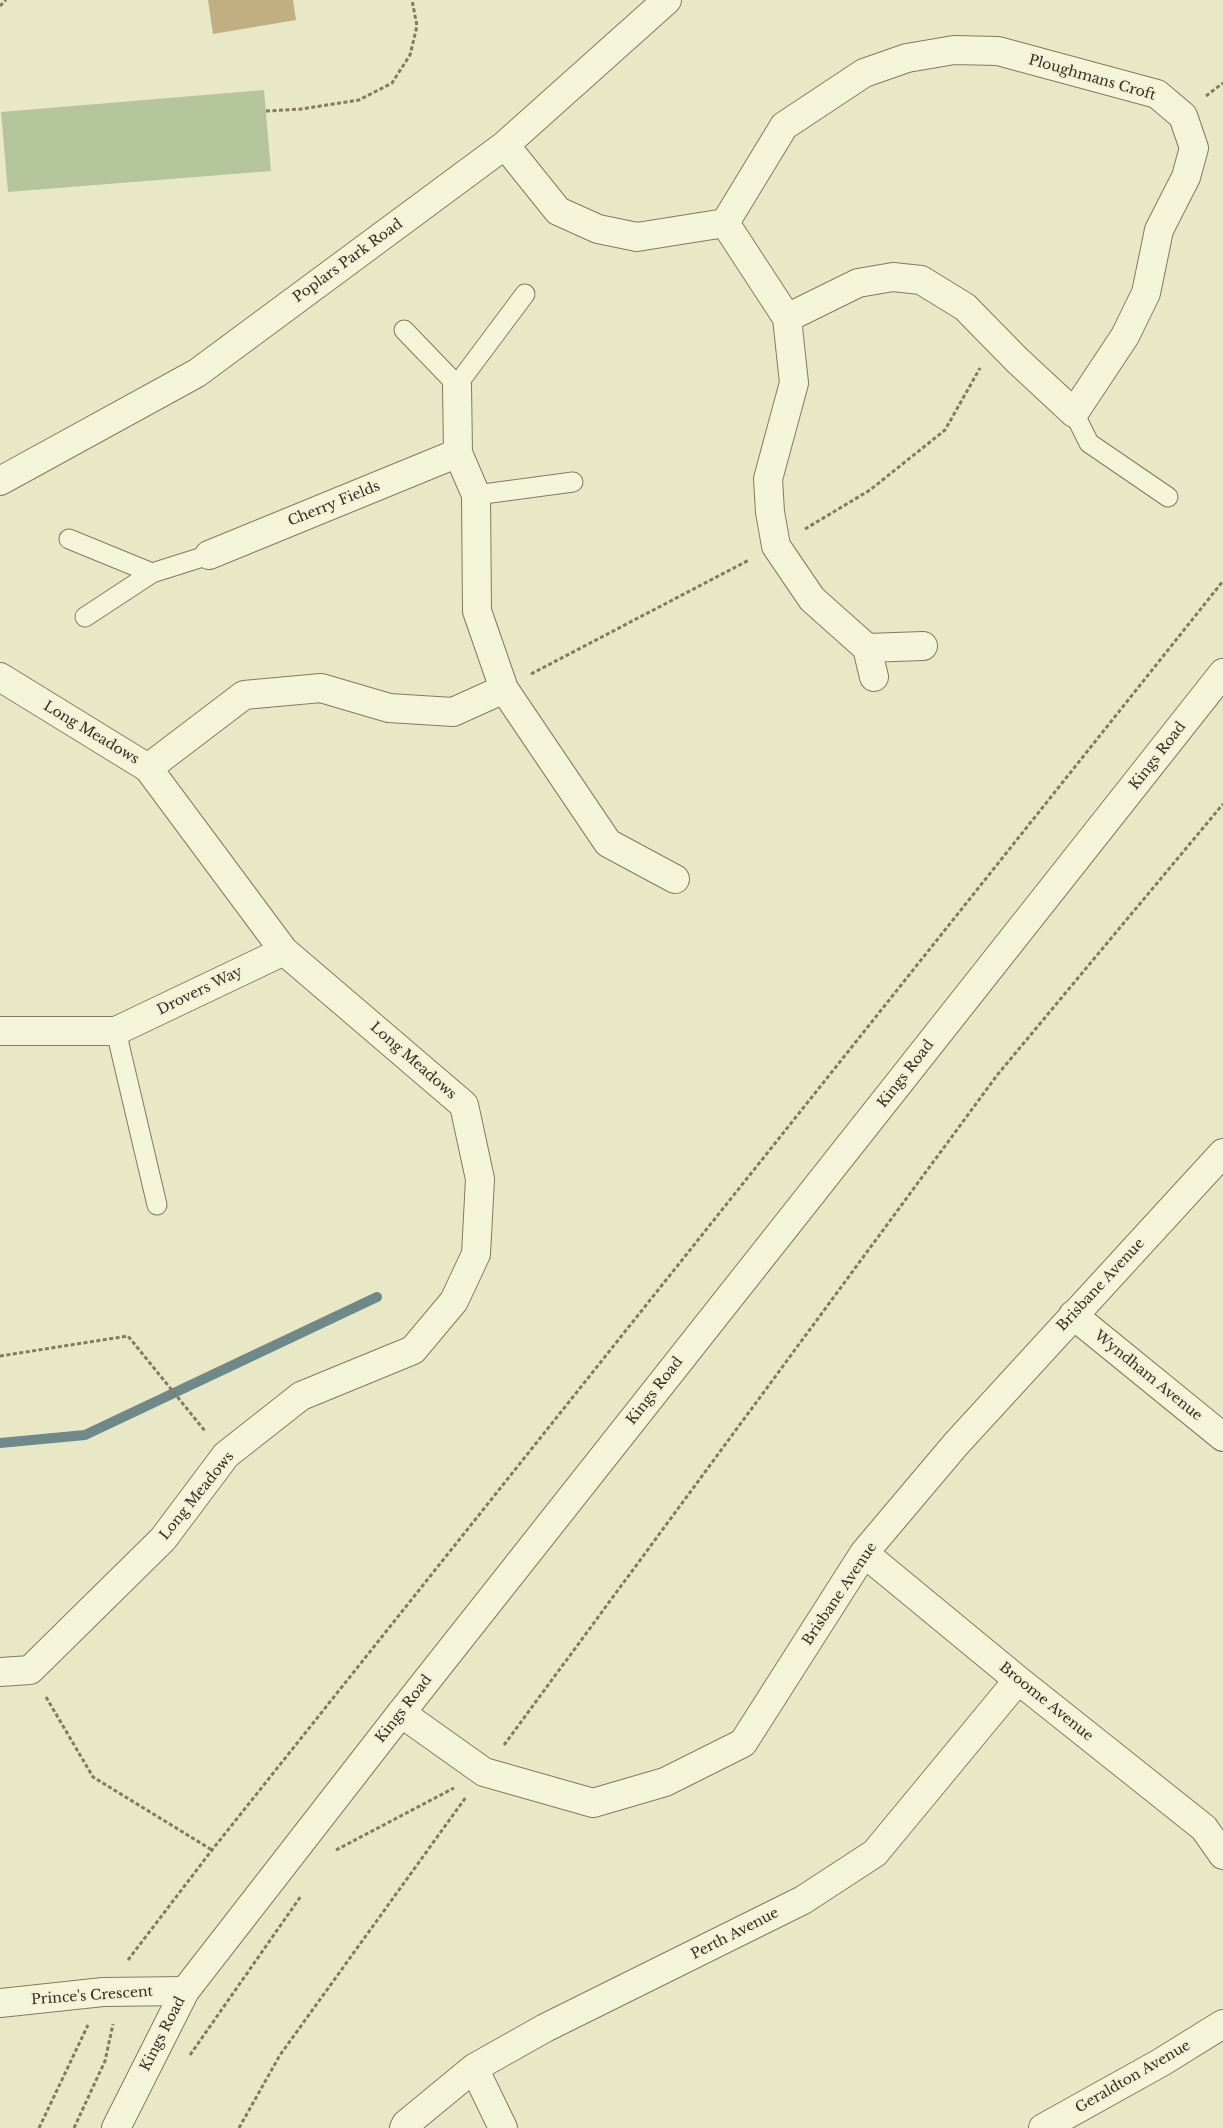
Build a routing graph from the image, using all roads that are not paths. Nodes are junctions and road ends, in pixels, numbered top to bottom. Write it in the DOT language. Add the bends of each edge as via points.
graph roads {
  1 [pos="667,0"];
  2 [pos="505,145"];
  3 [pos="725,223"];
  4 [pos="525,294"];
  5 [pos="787,318"];
  6 [pos="404,330"];
  7 [pos="457,385"];
  8 [pos="1074,413"];
  9 [pos="458,453"];
  10 [pos="0,481"];
  11 [pos="573,482"];
  12 [pos="476,495"];
  13 [pos="1168,497"];
  14 [pos="70,539"];
  15 [pos="209,555"];
  16 [pos="152,573"];
  17 [pos="85,617"];
  18 [pos="923,646"];
  19 [pos="867,648"];
  20 [pos="1223,673"];
  21 [pos="0,677"];
  22 [pos="874,678"];
  23 [pos="504,689"];
  24 [pos="148,768"];
  25 [pos="674,879"];
  26 [pos="284,951"];
  27 [pos="0,1031"];
  28 [pos="116,1031"];
  29 [pos="1223,1153"];
  30 [pos="157,1206"];
  31 [pos="1073,1315"];
  32 [pos="1223,1437"];
  33 [pos="864,1553"];
  34 [pos="0,1672"];
  35 [pos="1018,1680"];
  36 [pos="401,1713"];
  37 [pos="1223,1855"];
  38 [pos="185,1991"];
  39 [pos="0,2003"];
  40 [pos="1223,2024"];
  41 [pos="474,2068"];
  42 [pos="116,2128"];
  43 [pos="404,2128"];
  44 [pos="503,2128"];
  45 [pos="1043,2128"];
  1 -- 2 [label="street, Poplars Park Road"];
  2 -- 3 [label="street" via="558,211 598,229 637,237"];
  2 -- 10 [label="street, Poplars Park Road" via="197,372"];
  3 -- 5 [label="street"];
  3 -- 8 [label="street, Ploughmans Croft" via="784,126 864,73 907,58 954,50 998,51 1157,94 1183,116 1194,148 1186,177 1159,230 1146,293 1124,336"];
  4 -- 7 [label="lane"];
  5 -- 8 [label="street" via="858,283 893,277 921,280 964,307"];
  5 -- 19 [label="street" via="794,383 768,479 776,546 812,599"];
  6 -- 7 [label="lane"];
  7 -- 9 [label="street"];
  8 -- 13 [label="lane" via="1089,443"];
  9 -- 12 [label="street"];
  9 -- 15 [label="street, Cherry Fields"];
  11 -- 12 [label="lane"];
  12 -- 23 [label="street" via="476,611"];
  14 -- 16 [label="lane"];
  15 -- 16 [label="lane"];
  16 -- 17 [label="lane"];
  18 -- 19 [label="street"];
  19 -- 22 [label="street"];
  20 -- 36 [label="street, Kings Road"];
  21 -- 24 [label="street, Long Meadows"];
  23 -- 24 [label="street" via="454,712 389,708 320,688 244,695"];
  23 -- 25 [label="street" via="608,843"];
  24 -- 26 [label="street, Long Meadows"];
  26 -- 28 [label="street, Drovers Way"];
  26 -- 34 [label="street, Long Meadows" via="464,1105 480,1179 476,1254 454,1301 413,1350 301,1396 226,1455 163,1539 30,1670"];
  27 -- 28 [label="street, Drovers Way"];
  28 -- 30 [label="lane"];
  29 -- 31 [label="street, Brisbane Avenue"];
  31 -- 32 [label="street, Wyndham Avenue"];
  31 -- 33 [label="street, Brisbane Avenue" via="956,1444"];
  33 -- 35 [label="street, Broome Avenue"];
  33 -- 36 [label="street, Brisbane Avenue" via="744,1743 665,1782 593,1802 484,1772"];
  35 -- 37 [label="street, Broome Avenue" via="1204,1828"];
  35 -- 41 [label="street, Perth Avenue" via="875,1853 803,1900 544,2028"];
  36 -- 38 [label="street, Kings Road"];
  38 -- 39 [label="street, Prince's Crescent" via="112,1992"];
  38 -- 42 [label="street, Kings Road"];
  40 -- 45 [label="street, Geraldton Avenue" via="1160,2064"];
  41 -- 43 [label="street, Perth Avenue"];
  41 -- 44 [label="street"];
}
